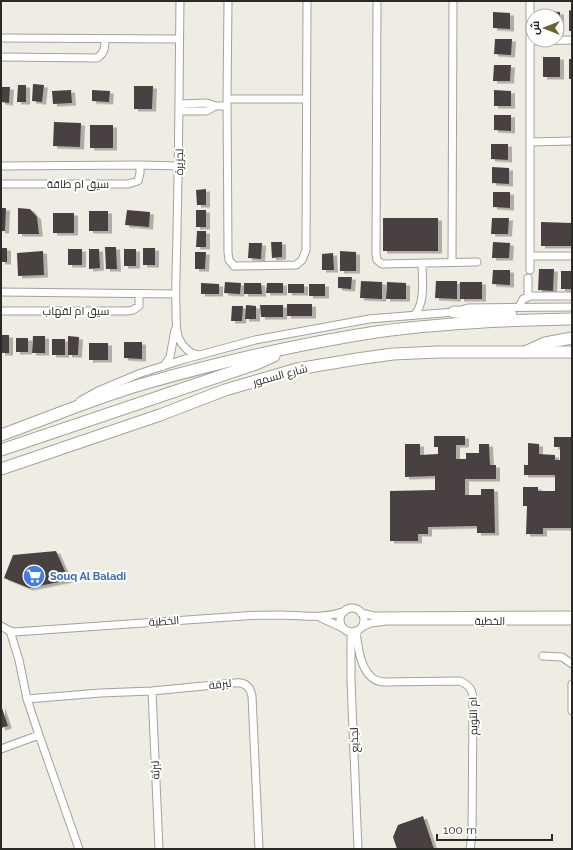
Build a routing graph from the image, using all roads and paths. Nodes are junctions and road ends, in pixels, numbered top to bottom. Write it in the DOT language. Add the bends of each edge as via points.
graph roads {
  1 [pos="180,1"];
  2 [pos="228,1"];
  3 [pos="307,1"];
  4 [pos="377,1"];
  5 [pos="453,1"];
  6 [pos="1,38"];
  7 [pos="105,39"];
  8 [pos="179,39"];
  9 [pos="530,48"];
  10 [pos="1,57"];
  11 [pos="306,99"];
  12 [pos="227,102"];
  13 [pos="179,108"];
  14 [pos="572,141"];
  15 [pos="530,142"];
  16 [pos="140,165"];
  17 [pos="1,166"];
  18 [pos="179,166"];
  19 [pos="1,184"];
  20 [pos="530,256"];
  21 [pos="572,256"];
  22 [pos="452,262"];
  23 [pos="477,262"];
  24 [pos="422,263"];
  25 [pos="530,270"];
  26 [pos="528,278"];
  27 [pos="1,292"];
  28 [pos="139,294"];
  29 [pos="176,294"];
  30 [pos="528,296"];
  31 [pos="572,296"];
  32 [pos="422,302"];
  33 [pos="519,307"];
  34 [pos="572,307"];
  35 [pos="1,311"];
  36 [pos="454,312"];
  37 [pos="433,314"];
  38 [pos="414,315"];
  39 [pos="537,319"];
  40 [pos="572,319"];
  41 [pos="176,324"];
  42 [pos="572,338"];
  43 [pos="292,347"];
  44 [pos="525,352"];
  45 [pos="572,352"];
  46 [pos="202,355"];
  47 [pos="164,366"];
  48 [pos="58,414"];
  49 [pos="1,428"];
  50 [pos="1,435"];
  51 [pos="1,450"];
  52 [pos="1,469"];
  53 [pos="345,611"];
  54 [pos="361,613"];
  55 [pos="572,615"];
  56 [pos="319,617"];
  57 [pos="572,621"];
  58 [pos="1,626"];
  59 [pos="343,628"];
  60 [pos="356,630"];
  61 [pos="10,631"];
  62 [pos="543,656"];
  63 [pos="572,664"];
  64 [pos="572,684"];
  65 [pos="152,691"];
  66 [pos="27,699"];
  67 [pos="572,711"];
  68 [pos="39,735"];
  69 [pos="1,749"];
  70 [pos="78,849"];
  71 [pos="159,849"];
  72 [pos="259,849"];
  73 [pos="358,849"];
  74 [pos="470,849"];
  1 -- 8 [label="street, لجزيرة"];
  2 -- 12 [label="street"];
  3 -- 11 [label="street"];
  4 -- 24 [label="street" via="377,260 382,264"];
  5 -- 22 [label="street"];
  6 -- 7 [label="street"];
  7 -- 8 [label="street"];
  7 -- 10 [label="street" via="105,47 98,58"];
  8 -- 13 [label="street, لجزيرة"];
  9 -- 15 [label="street"];
  11 -- 12 [label="street"];
  11 -- 12 [label="street" via="306,250 302,260 296,265 234,266 229,260"];
  12 -- 13 [label="street" via="207,111"];
  13 -- 18 [label="street, لجزيرة"];
  14 -- 15 [label="street"];
  15 -- 20 [label="street"];
  16 -- 17 [label="street, سيق ام طاقة"];
  16 -- 18 [label="street, سيق ام طاقة"];
  16 -- 19 [label="street, سيق ام طاقة" via="138,181 128,184"];
  18 -- 29 [label="street, لجزيرة"];
  20 -- 21 [label="street"];
  20 -- 25 [label="street"];
  22 -- 23 [label="street"];
  22 -- 24 [label="street"];
  24 -- 32 [label="street"];
  26 -- 30 [label="street"];
  27 -- 28 [label="street, سيق ام لقهاب"];
  28 -- 29 [label="street, سيق ام لقهاب"];
  28 -- 35 [label="street, سيق ام لقهاب" via="139,306 128,311"];
  29 -- 41 [label="street, لجزيرة"];
  30 -- 31 [label="street"];
  30 -- 33 [label="street"];
  32 -- 37 [label="street"];
  32 -- 38 [label="street"];
  33 -- 34 [label="street, شارع السمور"];
  33 -- 36 [label="street, شارع السمور" via="468,308"];
  36 -- 37 [label="street, شارع السمور"];
  36 -- 39 [label="main road"];
  37 -- 38 [label="street, شارع السمور"];
  38 -- 46 [label="street, شارع السمور" via="308,329"];
  39 -- 40 [label="main road, شارع السمور"];
  39 -- 43 [label="main road, شارع السمور" via="427,326"];
  41 -- 46 [label="street, لجزيرة" via="178,336 189,351 195,355"];
  41 -- 47 [label="street, لجزيرة" via="170,357"];
  42 -- 44 [label="main road" via="545,343"];
  43 -- 48 [label="main road, شارع السمور" via="142,384"];
  43 -- 51 [label="main road" via="256,364"];
  44 -- 45 [label="main road, شارع السمور"];
  44 -- 52 [label="main road, شارع السمور" via="393,354 297,369 225,390"];
  46 -- 47 [label="street, شارع السمور"];
  47 -- 48 [label="street, شارع السمور" via="123,380 88,396"];
  48 -- 49 [label="main road"];
  48 -- 50 [label="main road, شارع السمور"];
  53 -- 54 [label="street" via="355,609"];
  53 -- 56 [label="street, الخطية"];
  53 -- 59 [label="street" via="340,621"];
  54 -- 55 [label="street, الخطية" via="374,616"];
  54 -- 60 [label="street" via="364,620"];
  56 -- 59 [label="street, الخطية"];
  56 -- 61 [label="street, الخطية" via="250,616"];
  57 -- 60 [label="street, الخطية" via="393,620 375,622"];
  58 -- 61 [label="street"];
  59 -- 60 [label="street"];
  60 -- 73 [label="street, لجذيع" via="352,689"];
  60 -- 74 [label="street, ام التويم" via="361,659 376,681 460,681 472,690 474,700"];
  61 -- 66 [label="street"];
  62 -- 63 [label="street" via="562,657"];
  64 -- 67 [label="street"];
  65 -- 66 [label="street, لبرقة"];
  65 -- 71 [label="street, لبرثة"];
  65 -- 72 [label="street, لبرقة" via="239,682 249,688 252,696"];
  66 -- 68 [label="street"];
  68 -- 69 [label="street"];
  68 -- 70 [label="street"];
}
